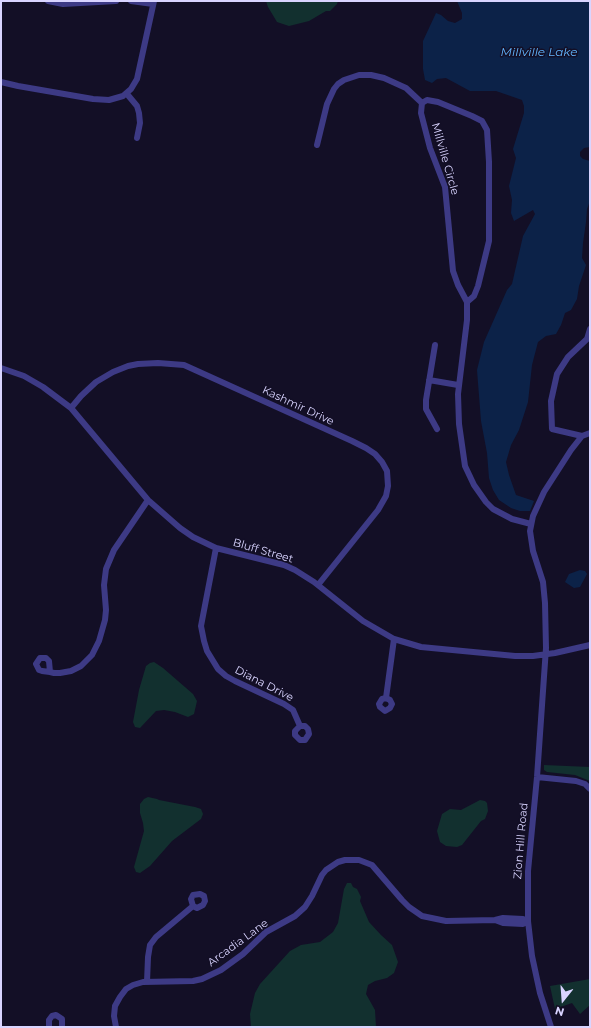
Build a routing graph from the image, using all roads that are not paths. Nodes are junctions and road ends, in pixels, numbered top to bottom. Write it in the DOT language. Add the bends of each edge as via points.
graph roads {
  1 [pos="48,1"];
  2 [pos="116,1"];
  3 [pos="132,1"];
  4 [pos="154,3"];
  5 [pos="1,82"];
  6 [pos="127,94"];
  7 [pos="422,103"];
  8 [pos="137,138"];
  9 [pos="317,145"];
  10 [pos="467,302"];
  11 [pos="590,330"];
  12 [pos="435,345"];
  13 [pos="1,368"];
  14 [pos="429,380"];
  15 [pos="458,385"];
  16 [pos="71,408"];
  17 [pos="437,429"];
  18 [pos="590,432"];
  19 [pos="582,436"];
  20 [pos="148,500"];
  21 [pos="531,524"];
  22 [pos="216,548"];
  23 [pos="318,585"];
  24 [pos="394,639"];
  25 [pos="590,645"];
  26 [pos="544,655"];
  27 [pos="50,672"];
  28 [pos="386,698"];
  29 [pos="300,726"];
  30 [pos="537,777"];
  31 [pos="590,789"];
  32 [pos="192,906"];
  33 [pos="528,921"];
  34 [pos="147,982"];
  35 [pos="49,1027"];
  36 [pos="62,1027"];
  37 [pos="116,1027"];
  38 [pos="551,1027"];
  1 -- 2 [label="street" via="63,4"];
  3 -- 4 [label="street"];
  4 -- 6 [label="street" via="137,79"];
  5 -- 6 [label="street" via="103,100"];
  6 -- 8 [label="street" via="137,106 140,118"];
  7 -- 9 [label="street" via="406,88 384,78 359,75 344,80 334,89 327,104"];
  7 -- 10 [label="street, Millville Circle" via="421,113 430,148 447,198 453,271"];
  7 -- 10 [label="street, Millville Circle" via="432,100 465,113 482,121 487,130 489,241 478,286 474,296"];
  10 -- 15 [label="street, Millville Circle"];
  11 -- 19 [label="street" via="587,339 568,357 557,374 551,401 552,429"];
  12 -- 14 [label="street"];
  13 -- 16 [label="street, Bluff Street" via="30,379"];
  14 -- 15 [label="street"];
  14 -- 17 [label="street" via="426,409"];
  15 -- 21 [label="street, Millville Circle" via="463,455 469,476 493,509 512,519"];
  16 -- 20 [label="street, Bluff Street"];
  16 -- 23 [label="street, Kashmir Drive" via="96,382 128,366 158,363 184,366 371,451 387,471 386,496 378,510"];
  18 -- 19 [label="street"];
  19 -- 21 [label="street" via="544,492"];
  20 -- 22 [label="street, Bluff Street" via="180,528"];
  20 -- 27 [label="street" via="114,550 106,569 105,620 92,655 76,669"];
  21 -- 26 [label="street, Zion Hill Road" via="530,540 543,582 546,626"];
  22 -- 23 [label="street, Bluff Street" via="284,565"];
  22 -- 29 [label="street, Diana Drive" via="201,626 207,651 226,676 293,710"];
  23 -- 24 [label="street, Bluff Street" via="363,621"];
  24 -- 26 [label="street, Bluff Street" via="411,645 446,650 515,656"];
  24 -- 28 [label="street"];
  25 -- 26 [label="street, Bluff Street"];
  26 -- 30 [label="street, Zion Hill Road"];
  30 -- 31 [label="street" via="576,781"];
  30 -- 33 [label="street, Zion Hill Road" via="527,876"];
  32 -- 34 [label="street" via="150,945"];
  33 -- 34 [label="street, Arcadia Lane" via="503,918 446,921 422,916 402,900 372,865 359,860 345,860 326,870 312,896 295,916 266,932 221,970 193,981"];
  33 -- 38 [label="street, Zion Hill Road" via="540,993"];
  34 -- 37 [label="street, Arcadia Lane" via="134,984 120,997 115,1006"];
  35 -- 36 [label="street" via="48,1020 56,1015 62,1019"];
}
